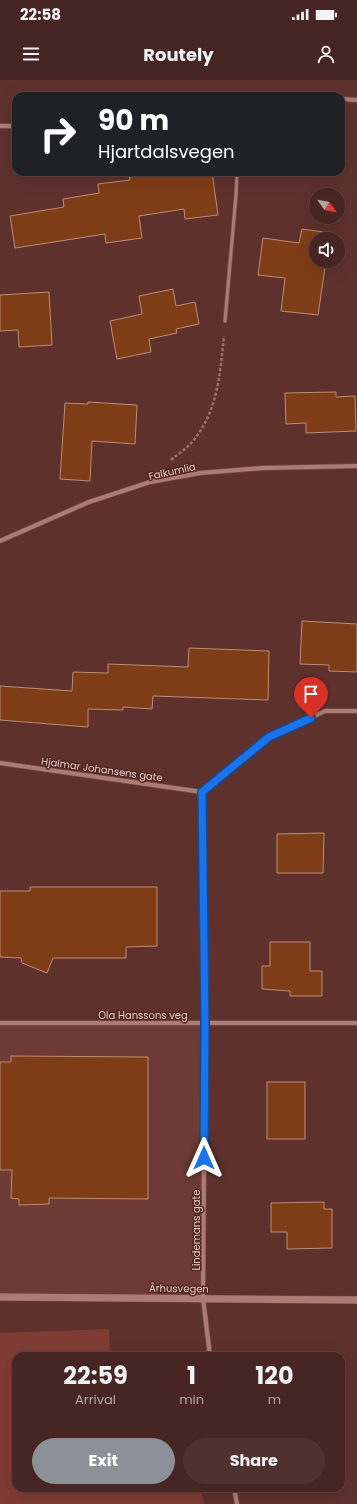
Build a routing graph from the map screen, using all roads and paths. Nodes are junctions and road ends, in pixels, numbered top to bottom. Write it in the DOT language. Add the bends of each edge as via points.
graph roads {
  1 [pos="345,99"];
  2 [pos="357,100"];
  3 [pos="0,126"];
  4 [pos="12,126"];
  5 [pos="237,176"];
  6 [pos="225,321"];
  7 [pos="357,466"];
  8 [pos="150,482"];
  9 [pos="0,541"];
  10 [pos="357,711"];
  11 [pos="0,763"];
  12 [pos="202,792"];
  13 [pos="0,1023"];
  14 [pos="357,1023"];
  15 [pos="205,1024"];
  16 [pos="0,1297"];
  17 [pos="203,1298"];
  18 [pos="357,1300"];
  19 [pos="210,1352"];
  20 [pos="235,1492"];
  21 [pos="237,1504"];
  1 -- 2 [label="street"];
  3 -- 4 [label="street"];
  5 -- 6 [label="lane"];
  6 -- 8 [label="path" via="217,394 208,419 192,442"];
  7 -- 8 [label="street, Falkumlia" via="263,468 200,473"];
  8 -- 9 [label="street, Falkumlia" via="89,502"];
  10 -- 12 [label="street" via="325,711 269,737"];
  11 -- 12 [label="street, Hjalmar Johansens gate"];
  12 -- 15 [label="street, Lindemans gate"];
  13 -- 15 [label="street, Ola Hanssons veg"];
  14 -- 15 [label="street, Ola Hanssons veg"];
  15 -- 17 [label="street, Lindemans gate"];
  16 -- 17 [label="street, Århusvegen"];
  17 -- 18 [label="street, Århusvegen"];
  17 -- 19 [label="street, Lindemans gate"];
  20 -- 21 [label="street"];
}
